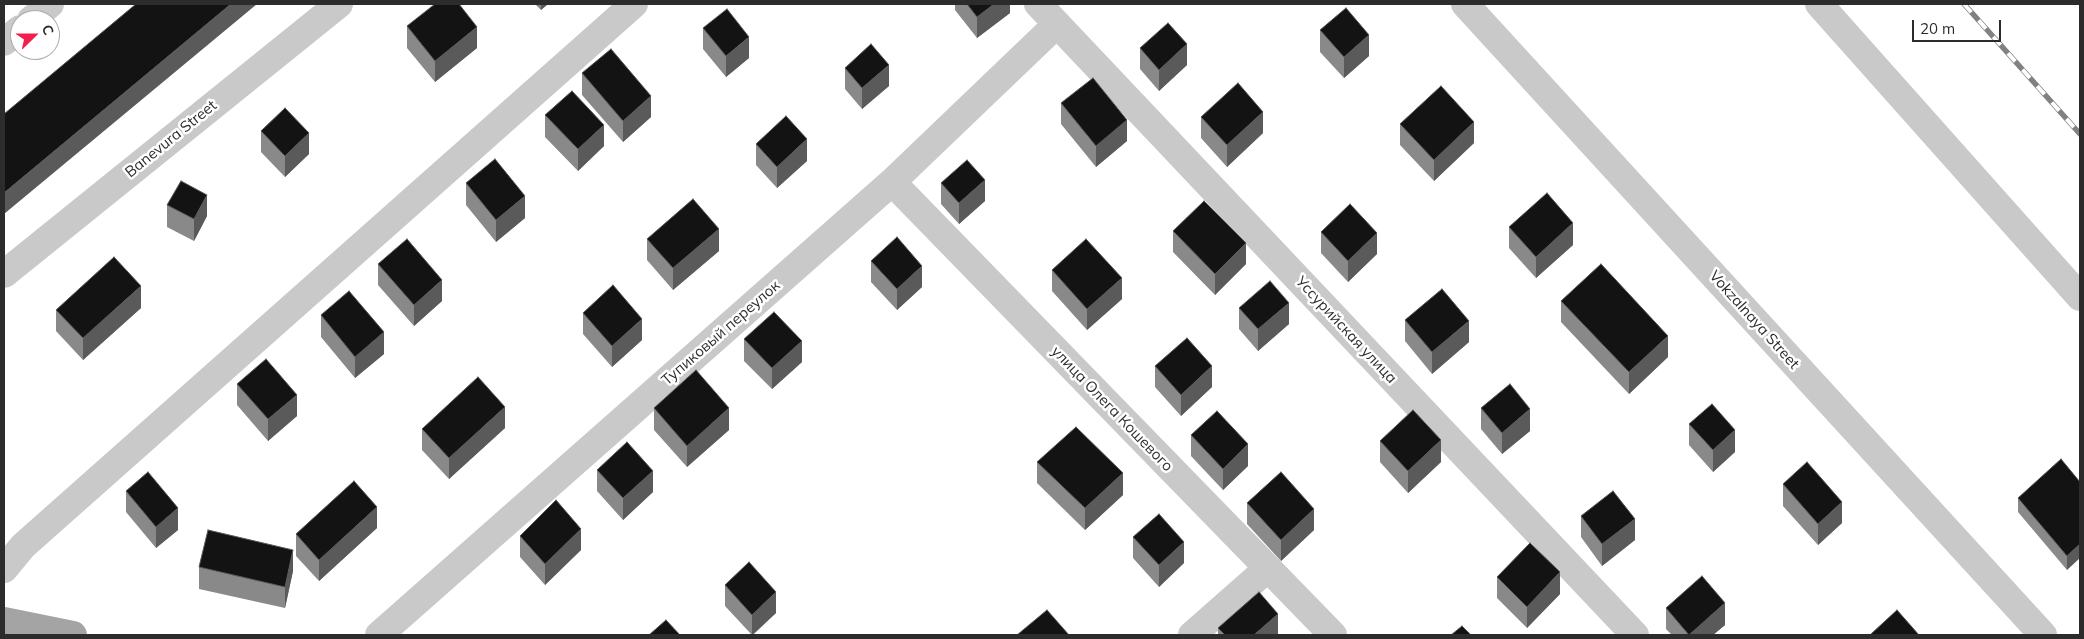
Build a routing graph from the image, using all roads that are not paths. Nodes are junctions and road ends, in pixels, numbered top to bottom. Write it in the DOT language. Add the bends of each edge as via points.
graph roads {
  1 [pos="339,4"];
  2 [pos="634,4"];
  3 [pos="1038,4"];
  4 [pos="1465,4"];
  5 [pos="1819,4"];
  6 [pos="1057,24"];
  7 [pos="892,182"];
  8 [pos="4,274"];
  9 [pos="2080,297"];
  10 [pos="4,569"];
  11 [pos="1267,569"];
  12 [pos="4,621"];
  13 [pos="60,634"];
  14 [pos="379,635"];
  15 [pos="1192,635"];
  16 [pos="1333,635"];
  17 [pos="1635,635"];
  18 [pos="2043,635"];
  1 -- 8 [label="street, Banevura Street"];
  2 -- 10 [label="street" via="23,546"];
  3 -- 6 [label="street, Уссурийская улица"];
  4 -- 18 [label="street, Vokzalnaya Street"];
  5 -- 9 [label="street"];
  6 -- 7 [label="street, Тупиковый переулок"];
  6 -- 17 [label="street, Уссурийская улица"];
  7 -- 11 [label="street, улица Олега Кошевого"];
  7 -- 14 [label="street, Тупиковый переулок"];
  11 -- 15 [label="street"];
  11 -- 16 [label="street, улица Олега Кошевого"];
  12 -- 13 [label="main road"];
}
